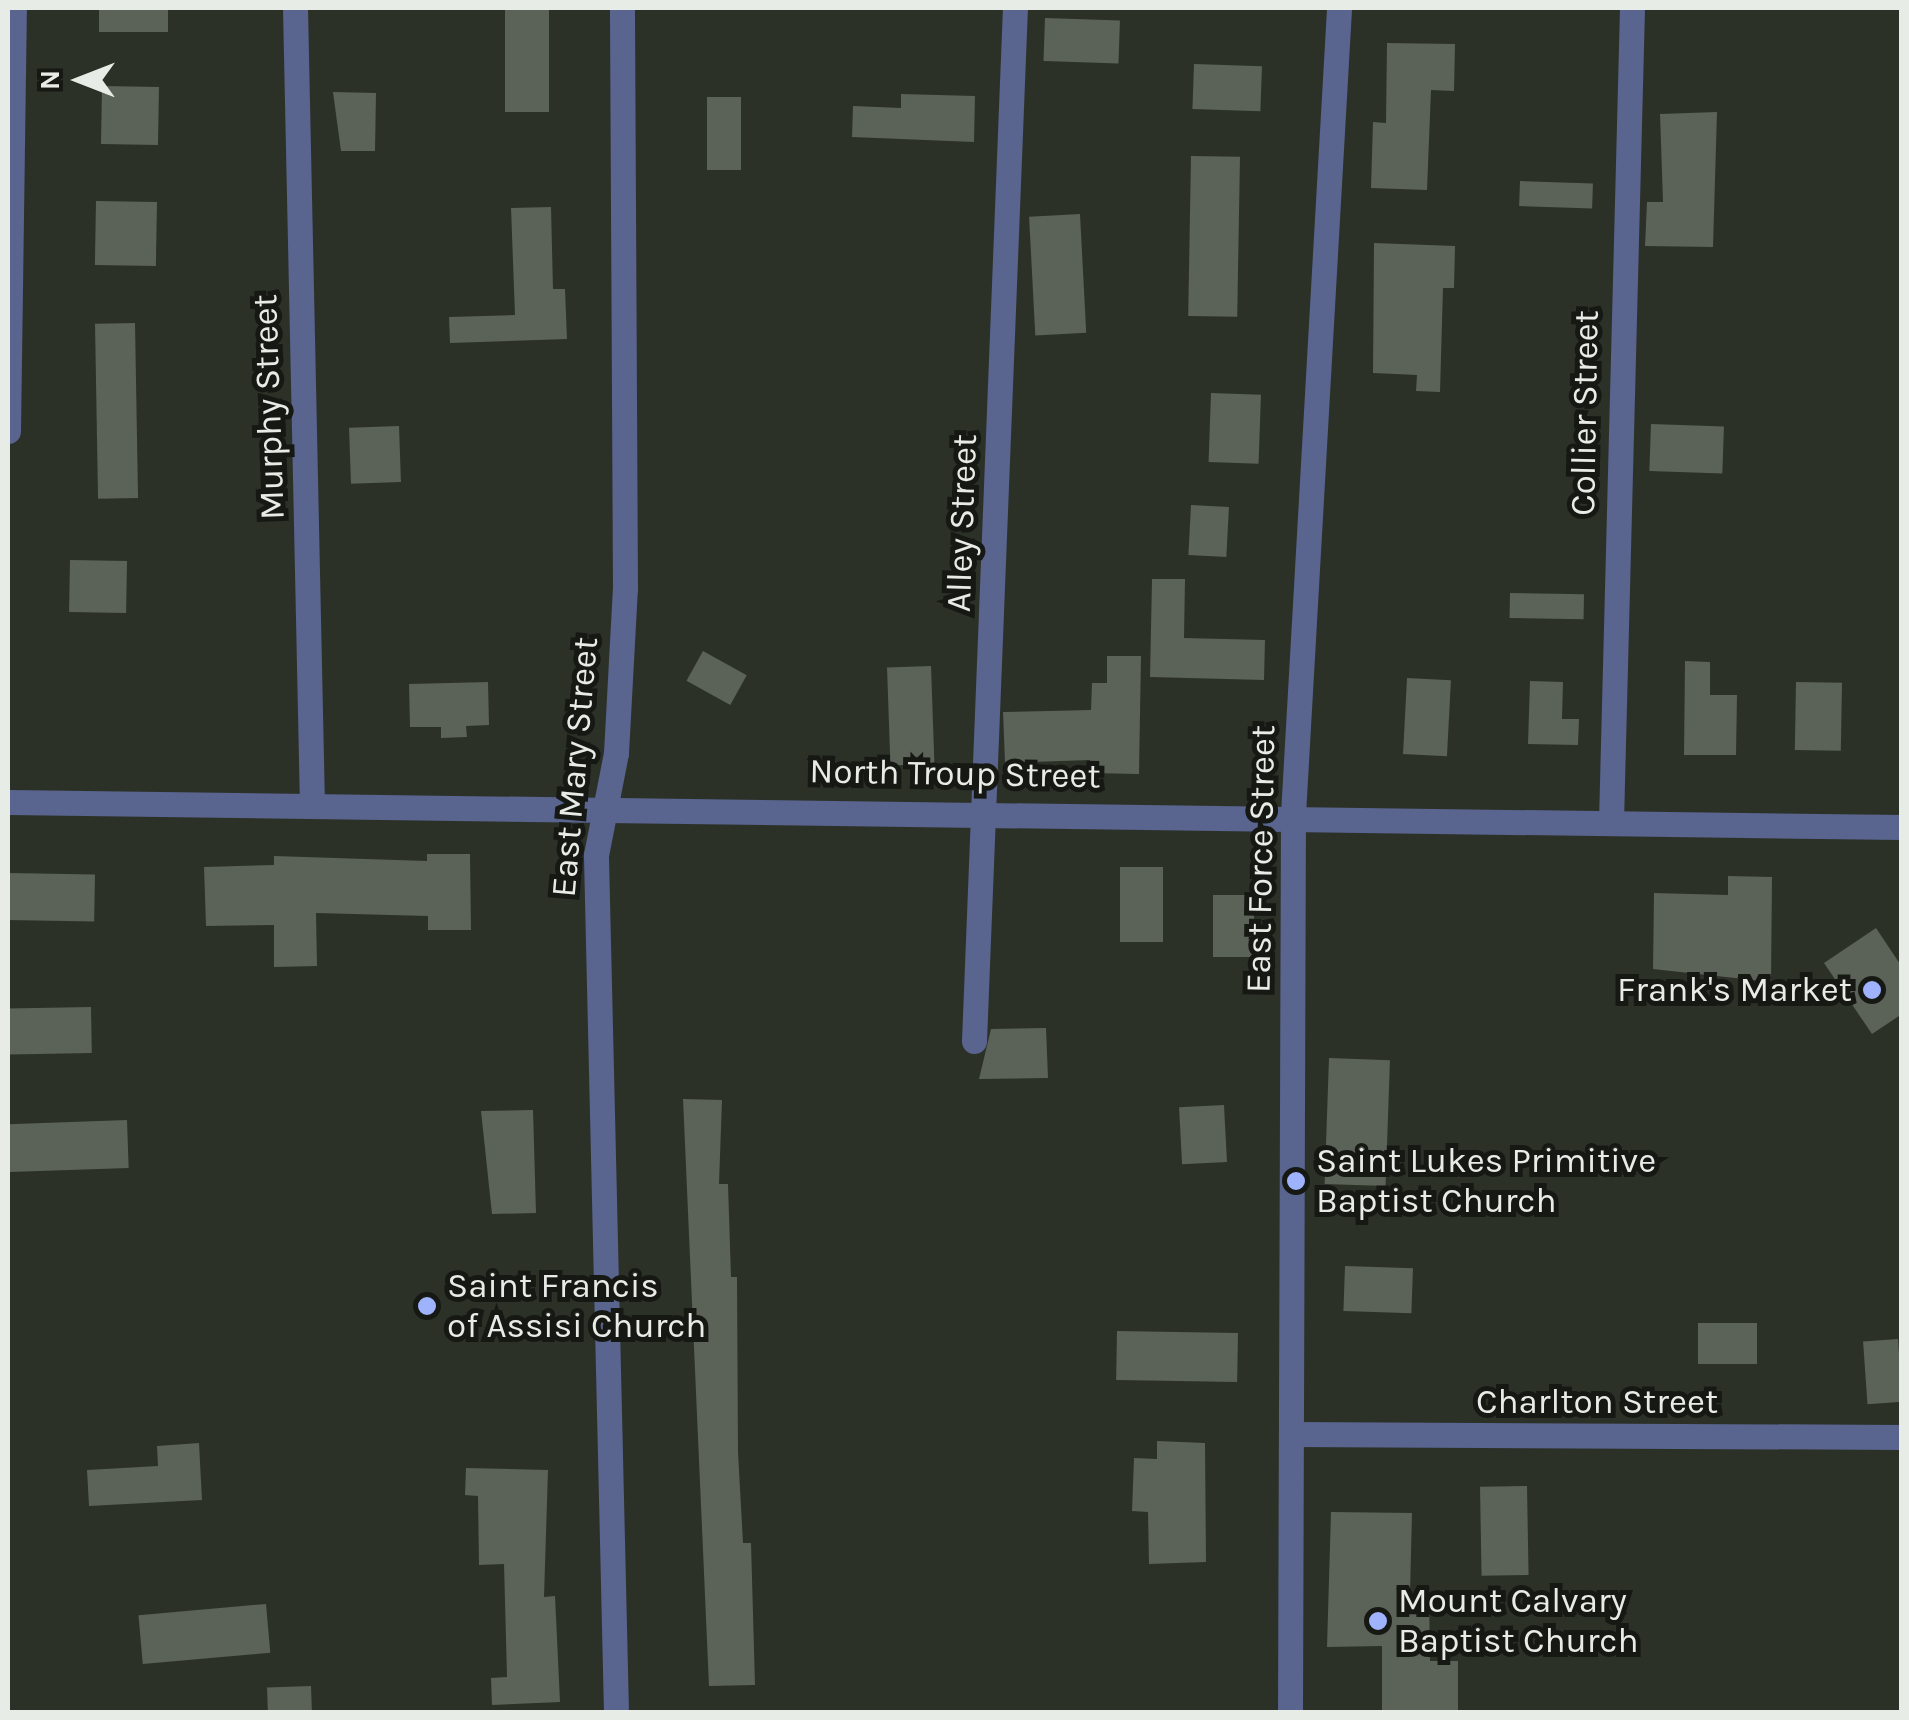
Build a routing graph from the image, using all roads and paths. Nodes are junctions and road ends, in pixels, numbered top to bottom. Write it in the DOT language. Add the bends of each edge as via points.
graph roads {
  1 [pos="14,8"];
  2 [pos="295,8"];
  3 [pos="622,8"];
  4 [pos="1015,8"];
  5 [pos="1339,8"];
  6 [pos="1632,8"];
  7 [pos="8,431"];
  8 [pos="8,802"];
  9 [pos="312,805"];
  10 [pos="604,808"];
  11 [pos="982,810"];
  12 [pos="1294,814"];
  13 [pos="1611,821"];
  14 [pos="1902,827"];
  15 [pos="974,1041"];
  16 [pos="1292,1434"];
  17 [pos="1902,1437"];
  18 [pos="616,1712"];
  19 [pos="1290,1712"];
  1 -- 7 [label="street"];
  2 -- 9 [label="street, Murphy Street"];
  3 -- 10 [label="street, East Mary Street" via="625,589 616,753"];
  4 -- 11 [label="street, Alley Street"];
  5 -- 12 [label="street, East Force Street"];
  6 -- 13 [label="street, Collier Street"];
  8 -- 9 [label="street, North Troup Street"];
  9 -- 10 [label="street, North Troup Street"];
  10 -- 11 [label="street, North Troup Street"];
  10 -- 18 [label="street, East Mary Street" via="596,855 597,1164"];
  11 -- 12 [label="street, North Troup Street"];
  11 -- 15 [label="street, Alley Street"];
  12 -- 13 [label="street, North Troup Street"];
  12 -- 16 [label="street, East Force Street"];
  13 -- 14 [label="street, North Troup Street"];
  16 -- 17 [label="street, Charlton Street"];
  16 -- 19 [label="street, East Force Street"];
}
